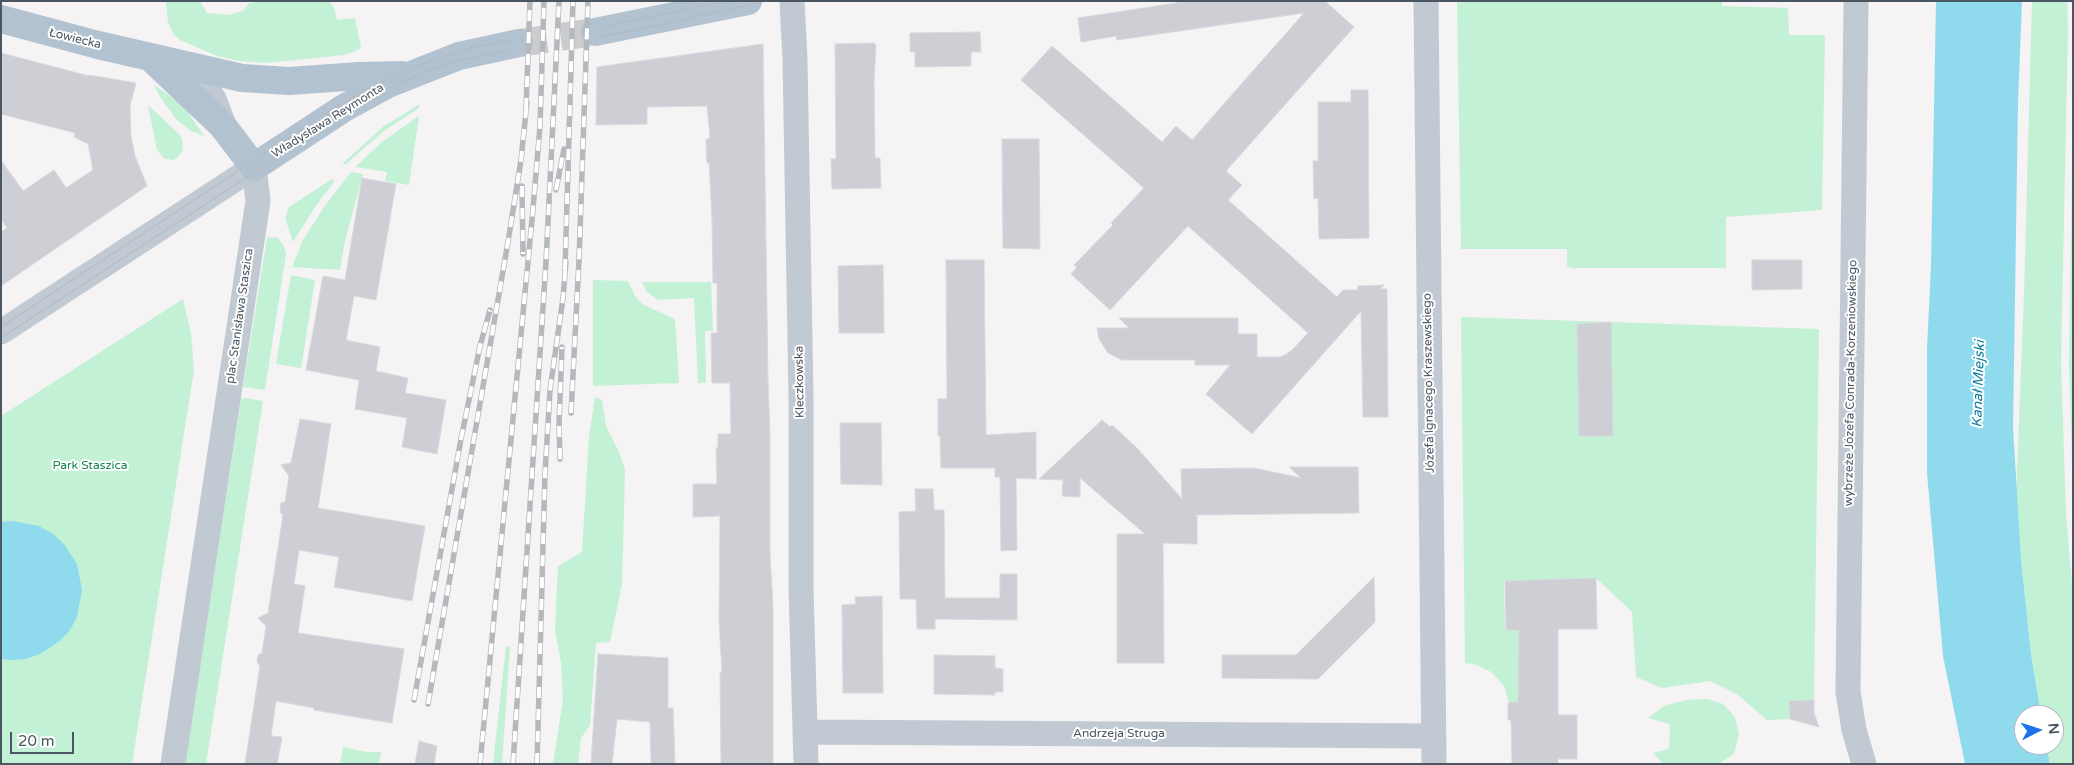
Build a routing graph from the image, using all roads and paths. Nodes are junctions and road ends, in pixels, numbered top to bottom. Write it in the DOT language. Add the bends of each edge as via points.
graph roads {
  1 [pos="748,1"];
  2 [pos="792,1"];
  3 [pos="1426,1"];
  4 [pos="1856,1"];
  5 [pos="1,20"];
  6 [pos="595,32"];
  7 [pos="519,43"];
  8 [pos="150,57"];
  9 [pos="189,65"];
  10 [pos="407,75"];
  11 [pos="225,128"];
  12 [pos="254,167"];
  13 [pos="1,332"];
  14 [pos="805,732"];
  15 [pos="1433,736"];
  16 [pos="173,764"];
  17 [pos="806,764"];
  18 [pos="1434,764"];
  19 [pos="1864,764"];
  1 -- 6 [label="main road"];
  2 -- 14 [label="street, Kleczkowska"];
  3 -- 15 [label="street, Józefa Ignacego Kraszewskiego"];
  4 -- 19 [label="street, wybrzeże Józefa Conrada-Korzeniowskiego" via="1848,692"];
  5 -- 8 [label="main road, Łowiecka"];
  7 -- 10 [label="main road, Władysława Reymonta" via="475,51"];
  8 -- 9 [label="main road, Łowiecka"];
  8 -- 11 [label="main road, Łowiecka"];
  9 -- 10 [label="main road" via="266,81"];
  9 -- 11 [label="street, Łowiecka" via="214,99"];
  10 -- 12 [label="main road, Władysława Reymonta" via="344,108"];
  11 -- 12 [label="main road, Łowiecka"];
  12 -- 13 [label="street"];
  12 -- 16 [label="street, plac Stanisława Staszica" via="258,201"];
  14 -- 15 [label="street, Andrzeja Struga"];
  14 -- 17 [label="street, Kleczkowska"];
  15 -- 18 [label="street, Józefa Ignacego Kraszewskiego"];
}
